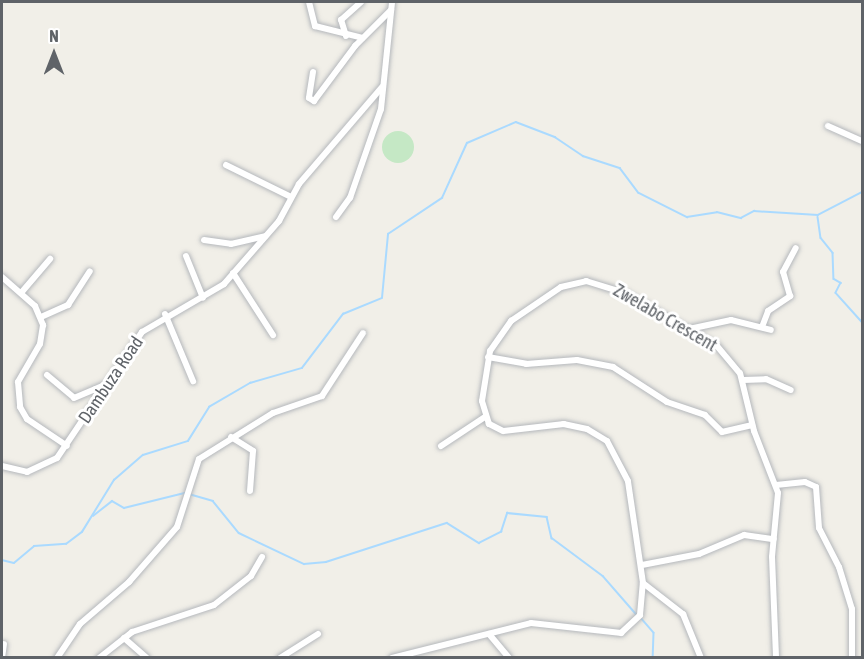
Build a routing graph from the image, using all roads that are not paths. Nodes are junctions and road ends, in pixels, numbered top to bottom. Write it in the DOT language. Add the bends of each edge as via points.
graph roads {
  1 [pos="309,2"];
  2 [pos="361,2"];
  3 [pos="392,2"];
  4 [pos="391,9"];
  5 [pos="346,36"];
  6 [pos="363,38"];
  7 [pos="312,72"];
  8 [pos="382,87"];
  9 [pos="828,126"];
  10 [pos="862,141"];
  11 [pos="226,165"];
  12 [pos="291,197"];
  13 [pos="336,217"];
  14 [pos="269,233"];
  15 [pos="204,240"];
  16 [pos="796,248"];
  17 [pos="186,256"];
  18 [pos="50,259"];
  19 [pos="90,271"];
  20 [pos="233,273"];
  21 [pos="2,277"];
  22 [pos="21,293"];
  23 [pos="203,298"];
  24 [pos="165,314"];
  25 [pos="41,317"];
  26 [pos="762,327"];
  27 [pos="688,330"];
  28 [pos="771,330"];
  29 [pos="363,333"];
  30 [pos="273,335"];
  31 [pos="488,357"];
  32 [pos="47,375"];
  33 [pos="743,380"];
  34 [pos="193,381"];
  35 [pos="105,385"];
  36 [pos="791,390"];
  37 [pos="484,417"];
  38 [pos="752,425"];
  39 [pos="231,437"];
  40 [pos="67,446"];
  41 [pos="441,446"];
  42 [pos="2,466"];
  43 [pos="776,485"];
  44 [pos="250,491"];
  45 [pos="774,539"];
  46 [pos="262,557"];
  47 [pos="642,565"];
  48 [pos="643,583"];
  49 [pos="318,634"];
  50 [pos="489,634"];
  51 [pos="124,638"];
  52 [pos="4,644"];
  53 [pos="3,657"];
  54 [pos="57,657"];
  55 [pos="99,657"];
  56 [pos="147,657"];
  57 [pos="280,657"];
  58 [pos="392,657"];
  59 [pos="509,657"];
  60 [pos="701,657"];
  61 [pos="776,657"];
  62 [pos="852,657"];
  1 -- 5 [label="street" via="315,26"];
  2 -- 5 [label="street" via="341,20"];
  3 -- 4 [label="street"];
  4 -- 6 [label="street"];
  4 -- 8 [label="street"];
  5 -- 6 [label="street"];
  6 -- 7 [label="street" via="314,101 309,98"];
  8 -- 12 [label="street, Dambuza Road"];
  8 -- 13 [label="street" via="381,109 350,198"];
  9 -- 10 [label="street"];
  11 -- 12 [label="street"];
  12 -- 14 [label="street, Dambuza Road"];
  14 -- 15 [label="street" via="231,243"];
  14 -- 20 [label="street, Dambuza Road"];
  16 -- 26 [label="street" via="783,272 790,296 768,311"];
  17 -- 23 [label="street"];
  18 -- 22 [label="street"];
  19 -- 25 [label="street" via="68,305"];
  20 -- 23 [label="street, Dambuza Road"];
  20 -- 30 [label="street"];
  21 -- 22 [label="street"];
  22 -- 25 [label="street"];
  23 -- 24 [label="street, Dambuza Road"];
  24 -- 34 [label="street"];
  24 -- 35 [label="street, Dambuza Road" via="142,332"];
  25 -- 40 [label="street" via="40,344 21,376 17,396 27,418"];
  26 -- 27 [label="street" via="720,321"];
  26 -- 28 [label="street"];
  27 -- 31 [label="street, Zwelabo Crescent" via="605,284 578,282 511,321"];
  27 -- 33 [label="street, Zwelabo Crescent" via="723,351"];
  29 -- 39 [label="street" via="322,396 273,413"];
  31 -- 37 [label="street, Zwelabo Crescent" via="482,390"];
  31 -- 38 [label="street" via="613,367 667,402 705,415 722,432"];
  32 -- 35 [label="street" via="74,398"];
  33 -- 36 [label="street" via="766,379"];
  33 -- 38 [label="street, Zwelabo Crescent"];
  35 -- 40 [label="street, Dambuza Road"];
  37 -- 41 [label="street"];
  37 -- 47 [label="street" via="503,431 564,424 587,429 607,441 628,481"];
  38 -- 43 [label="street, Zwelabo Crescent"];
  39 -- 44 [label="street" via="253,451"];
  39 -- 54 [label="street" via="199,459 190,501 164,543 80,624"];
  40 -- 42 [label="street, Dambuza Road" via="44,467 27,472"];
  43 -- 45 [label="street, Zwelabo Crescent"];
  43 -- 62 [label="street" via="805,482 816,487 821,535 839,567 852,609"];
  45 -- 47 [label="street" via="744,535 699,554"];
  45 -- 61 [label="street, Zwelabo Crescent"];
  46 -- 51 [label="street" via="251,576 214,605"];
  47 -- 48 [label="street"];
  48 -- 50 [label="street" via="640,615 625,632 547,622"];
  48 -- 60 [label="street" via="683,614"];
  49 -- 57 [label="street"];
  50 -- 58 [label="street"];
  50 -- 59 [label="street"];
  51 -- 55 [label="street"];
  51 -- 56 [label="street"];
  52 -- 53 [label="street"];
}
